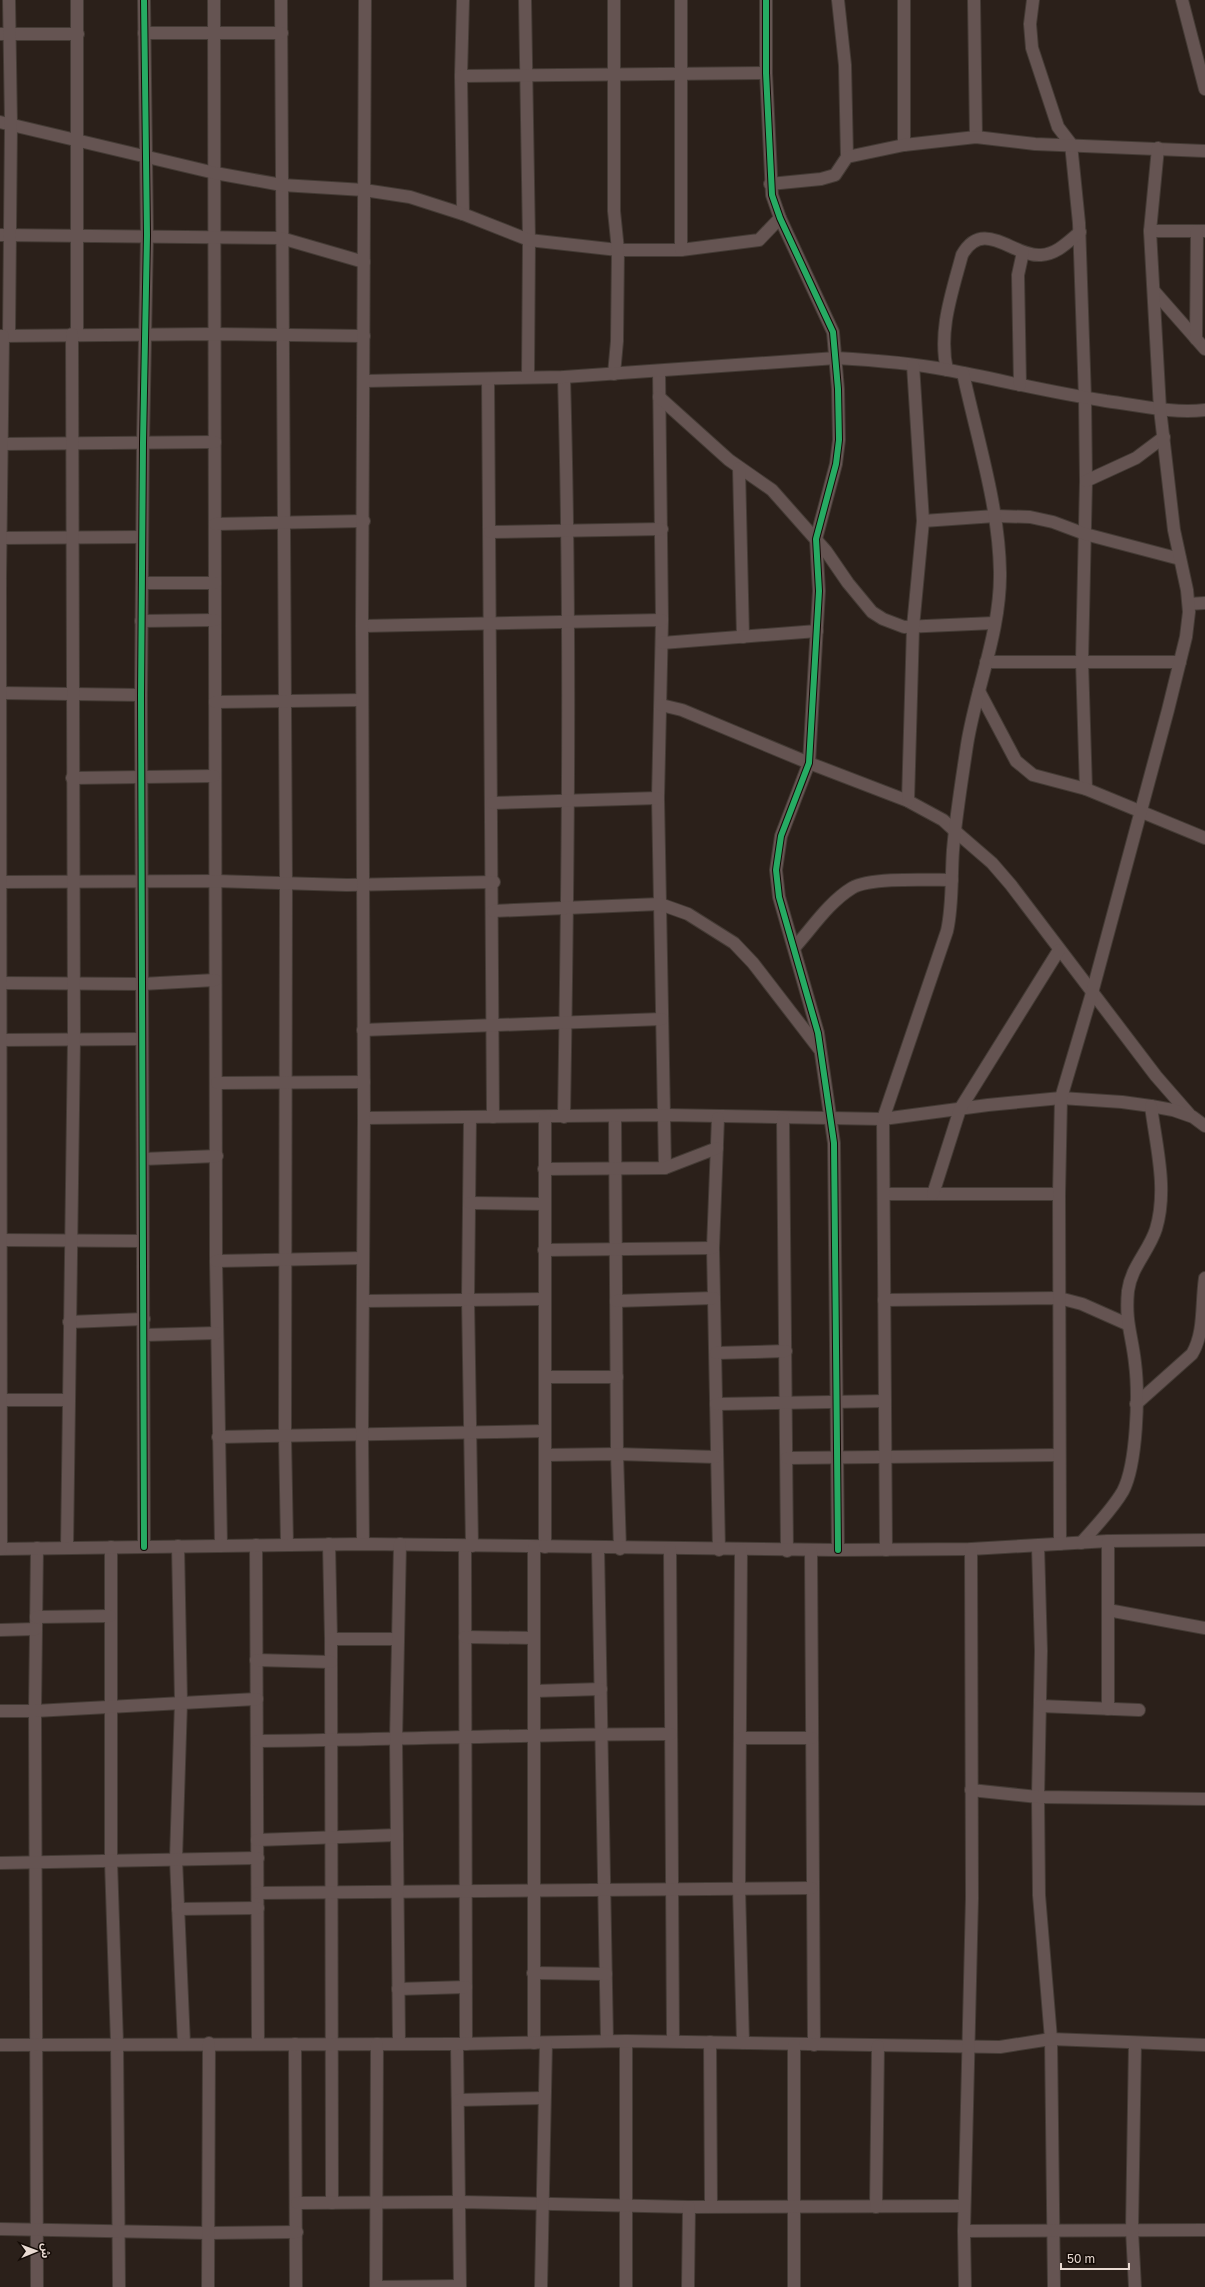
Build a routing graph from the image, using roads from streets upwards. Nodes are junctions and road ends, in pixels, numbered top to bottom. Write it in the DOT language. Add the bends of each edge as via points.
graph roads {
  1 [pos="9,0"];
  2 [pos="78,0"];
  3 [pos="144,0"];
  4 [pos="214,0"];
  5 [pos="281,0"];
  6 [pos="365,0"];
  7 [pos="463,0"];
  8 [pos="525,0"];
  9 [pos="614,0"];
  10 [pos="681,0"];
  11 [pos="766,0"];
  12 [pos="838,0"];
  13 [pos="904,0"];
  14 [pos="974,0"];
  15 [pos="1033,0"];
  16 [pos="1182,0"];
  17 [pos="214,32"];
  18 [pos="282,32"];
  19 [pos="144,33"];
  20 [pos="4,34"];
  21 [pos="78,34"];
  22 [pos="615,74"];
  23 [pos="682,74"];
  24 [pos="766,74"];
  25 [pos="526,75"];
  26 [pos="461,76"];
  27 [pos="1205,89"];
  28 [pos="5,123"];
  29 [pos="976,137"];
  30 [pos="78,142"];
  31 [pos="1071,144"];
  32 [pos="904,145"];
  33 [pos="1158,148"];
  34 [pos="1205,151"];
  35 [pos="847,157"];
  36 [pos="147,158"];
  37 [pos="215,173"];
  38 [pos="770,184"];
  39 [pos="282,185"];
  40 [pos="364,190"];
  41 [pos="463,214"];
  42 [pos="780,218"];
  43 [pos="1150,231"];
  44 [pos="1201,231"];
  45 [pos="1080,232"];
  46 [pos="5,235"];
  47 [pos="78,235"];
  48 [pos="147,235"];
  49 [pos="214,236"];
  50 [pos="281,238"];
  51 [pos="529,240"];
  52 [pos="618,250"];
  53 [pos="681,250"];
  54 [pos="1023,252"];
  55 [pos="364,262"];
  56 [pos="1154,291"];
  57 [pos="74,334"];
  58 [pos="214,334"];
  59 [pos="282,334"];
  60 [pos="146,335"];
  61 [pos="4,336"];
  62 [pos="364,336"];
  63 [pos="1196,339"];
  64 [pos="1205,349"];
  65 [pos="836,358"];
  66 [pos="913,365"];
  67 [pos="946,370"];
  68 [pos="659,371"];
  69 [pos="963,373"];
  70 [pos="614,374"];
  71 [pos="528,377"];
  72 [pos="564,377"];
  73 [pos="488,379"];
  74 [pos="364,381"];
  75 [pos="1020,385"];
  76 [pos="659,397"];
  77 [pos="1085,398"];
  78 [pos="1160,409"];
  79 [pos="1205,410"];
  80 [pos="1164,437"];
  81 [pos="215,442"];
  82 [pos="72,443"];
  83 [pos="142,443"];
  84 [pos="2,444"];
  85 [pos="739,468"];
  86 [pos="1086,481"];
  87 [pos="1,485"];
  88 [pos="995,516"];
  89 [pos="364,521"];
  90 [pos="923,521"];
  91 [pos="215,524"];
  92 [pos="285,524"];
  93 [pos="662,529"];
  94 [pos="568,530"];
  95 [pos="490,532"];
  96 [pos="1086,534"];
  97 [pos="72,537"];
  98 [pos="142,537"];
  99 [pos="1,538"];
  100 [pos="816,539"];
  101 [pos="1180,559"];
  102 [pos="0,579"];
  103 [pos="142,582"];
  104 [pos="215,583"];
  105 [pos="1205,603"];
  106 [pos="1188,604"];
  107 [pos="215,620"];
  108 [pos="662,620"];
  109 [pos="141,621"];
  110 [pos="568,621"];
  111 [pos="490,623"];
  112 [pos="994,623"];
  113 [pos="362,626"];
  114 [pos="913,627"];
  115 [pos="817,631"];
  116 [pos="743,637"];
  117 [pos="662,643"];
  118 [pos="1082,661"];
  119 [pos="986,662"];
  120 [pos="1180,662"];
  121 [pos="979,691"];
  122 [pos="73,693"];
  123 [pos="1,694"];
  124 [pos="141,695"];
  125 [pos="362,700"];
  126 [pos="284,701"];
  127 [pos="215,702"];
  128 [pos="661,705"];
  129 [pos="0,756"];
  130 [pos="810,763"];
  131 [pos="214,776"];
  132 [pos="72,778"];
  133 [pos="142,778"];
  134 [pos="1086,789"];
  135 [pos="658,798"];
  136 [pos="568,800"];
  137 [pos="908,801"];
  138 [pos="492,803"];
  139 [pos="1141,812"];
  140 [pos="956,831"];
  141 [pos="1205,837"];
  142 [pos="952,880"];
  143 [pos="1,882"];
  144 [pos="73,882"];
  145 [pos="216,882"];
  146 [pos="494,882"];
  147 [pos="143,883"];
  148 [pos="286,883"];
  149 [pos="362,884"];
  150 [pos="660,904"];
  151 [pos="567,907"];
  152 [pos="493,911"];
  153 [pos="0,941"];
  154 [pos="794,948"];
  155 [pos="1059,950"];
  156 [pos="215,980"];
  157 [pos="1,983"];
  158 [pos="74,984"];
  159 [pos="142,984"];
  160 [pos="1092,993"];
  161 [pos="662,1019"];
  162 [pos="566,1021"];
  163 [pos="493,1024"];
  164 [pos="363,1030"];
  165 [pos="74,1038"];
  166 [pos="141,1039"];
  167 [pos="1,1040"];
  168 [pos="821,1051"];
  169 [pos="364,1082"];
  170 [pos="217,1083"];
  171 [pos="285,1083"];
  172 [pos="1061,1098"];
  173 [pos="1151,1106"];
  174 [pos="960,1109"];
  175 [pos="665,1115"];
  176 [pos="470,1117"];
  177 [pos="493,1117"];
  178 [pos="545,1117"];
  179 [pos="564,1117"];
  180 [pos="615,1117"];
  181 [pos="364,1118"];
  182 [pos="718,1118"];
  183 [pos="831,1118"];
  184 [pos="1193,1118"];
  185 [pos="783,1119"];
  186 [pos="883,1119"];
  187 [pos="1205,1126"];
  188 [pos="717,1148"];
  189 [pos="217,1156"];
  190 [pos="142,1160"];
  191 [pos="616,1168"];
  192 [pos="665,1168"];
  193 [pos="544,1169"];
  194 [pos="0,1179"];
  195 [pos="884,1194"];
  196 [pos="933,1194"];
  197 [pos="1059,1194"];
  198 [pos="470,1203"];
  199 [pos="544,1204"];
  200 [pos="2,1240"];
  201 [pos="71,1241"];
  202 [pos="142,1241"];
  203 [pos="713,1248"];
  204 [pos="544,1250"];
  205 [pos="616,1250"];
  206 [pos="362,1258"];
  207 [pos="285,1259"];
  208 [pos="216,1261"];
  209 [pos="1205,1278"];
  210 [pos="714,1298"];
  211 [pos="1059,1298"];
  212 [pos="468,1299"];
  213 [pos="544,1299"];
  214 [pos="884,1300"];
  215 [pos="362,1301"];
  216 [pos="616,1301"];
  217 [pos="144,1319"];
  218 [pos="70,1322"];
  219 [pos="1127,1324"];
  220 [pos="217,1333"];
  221 [pos="144,1335"];
  222 [pos="786,1351"];
  223 [pos="716,1353"];
  224 [pos="0,1358"];
  225 [pos="545,1377"];
  226 [pos="617,1377"];
  227 [pos="1,1400"];
  228 [pos="68,1400"];
  229 [pos="886,1401"];
  230 [pos="837,1402"];
  231 [pos="716,1404"];
  232 [pos="787,1404"];
  233 [pos="1136,1404"];
  234 [pos="545,1431"];
  235 [pos="470,1434"];
  236 [pos="362,1435"];
  237 [pos="218,1437"];
  238 [pos="285,1437"];
  239 [pos="617,1454"];
  240 [pos="1060,1455"];
  241 [pos="545,1456"];
  242 [pos="716,1458"];
  243 [pos="787,1458"];
  244 [pos="837,1459"];
  245 [pos="886,1459"];
  246 [pos="1205,1540"];
  247 [pos="1108,1541"];
  248 [pos="1081,1543"];
  249 [pos="287,1544"];
  250 [pos="329,1544"];
  251 [pos="364,1544"];
  252 [pos="400,1544"];
  253 [pos="1060,1544"];
  254 [pos="221,1545"];
  255 [pos="256,1545"];
  256 [pos="178,1546"];
  257 [pos="468,1546"];
  258 [pos="1038,1546"];
  259 [pos="111,1547"];
  260 [pos="144,1547"];
  261 [pos="539,1547"];
  262 [pos="37,1548"];
  263 [pos="67,1548"];
  264 [pos="598,1548"];
  265 [pos="0,1549"];
  266 [pos="620,1549"];
  267 [pos="670,1549"];
  268 [pos="971,1549"];
  269 [pos="718,1550"];
  270 [pos="741,1550"];
  271 [pos="787,1550"];
  272 [pos="811,1550"];
  273 [pos="838,1550"];
  274 [pos="886,1550"];
  275 [pos="1108,1610"];
  276 [pos="110,1616"];
  277 [pos="36,1623"];
  278 [pos="1205,1628"];
  279 [pos="0,1630"];
  280 [pos="464,1637"];
  281 [pos="534,1638"];
  282 [pos="331,1639"];
  283 [pos="398,1639"];
  284 [pos="256,1660"];
  285 [pos="331,1662"];
  286 [pos="601,1689"];
  287 [pos="534,1691"];
  288 [pos="257,1698"];
  289 [pos="181,1702"];
  290 [pos="109,1706"];
  291 [pos="1040,1706"];
  292 [pos="1108,1709"];
  293 [pos="1139,1710"];
  294 [pos="0,1711"];
  295 [pos="35,1711"];
  296 [pos="534,1734"];
  297 [pos="601,1734"];
  298 [pos="671,1734"];
  299 [pos="464,1737"];
  300 [pos="740,1738"];
  301 [pos="812,1738"];
  302 [pos="331,1740"];
  303 [pos="396,1740"];
  304 [pos="257,1741"];
  305 [pos="971,1790"];
  306 [pos="1038,1797"];
  307 [pos="1205,1799"];
  308 [pos="397,1835"];
  309 [pos="332,1839"];
  310 [pos="257,1840"];
  311 [pos="258,1858"];
  312 [pos="176,1859"];
  313 [pos="111,1861"];
  314 [pos="35,1862"];
  315 [pos="0,1863"];
  316 [pos="739,1888"];
  317 [pos="812,1888"];
  318 [pos="671,1889"];
  319 [pos="397,1890"];
  320 [pos="465,1890"];
  321 [pos="605,1890"];
  322 [pos="331,1891"];
  323 [pos="532,1891"];
  324 [pos="258,1893"];
  325 [pos="258,1908"];
  326 [pos="178,1909"];
  327 [pos="533,1973"];
  328 [pos="606,1974"];
  329 [pos="466,1987"];
  330 [pos="398,1989"];
  331 [pos="1051,2039"];
  332 [pos="607,2041"];
  333 [pos="626,2041"];
  334 [pos="673,2041"];
  335 [pos="710,2042"];
  336 [pos="37,2043"];
  337 [pos="117,2043"];
  338 [pos="209,2043"];
  339 [pos="399,2043"];
  340 [pos="540,2043"];
  341 [pos="743,2043"];
  342 [pos="1135,2043"];
  343 [pos="0,2044"];
  344 [pos="184,2044"];
  345 [pos="258,2044"];
  346 [pos="295,2044"];
  347 [pos="333,2044"];
  348 [pos="377,2044"];
  349 [pos="462,2044"];
  350 [pos="794,2045"];
  351 [pos="814,2045"];
  352 [pos="1205,2045"];
  353 [pos="878,2046"];
  354 [pos="969,2047"];
  355 [pos="544,2098"];
  356 [pos="458,2100"];
  357 [pos="376,2202"];
  358 [pos="460,2202"];
  359 [pos="296,2203"];
  360 [pos="332,2203"];
  361 [pos="541,2205"];
  362 [pos="627,2206"];
  363 [pos="689,2206"];
  364 [pos="711,2206"];
  365 [pos="964,2206"];
  366 [pos="795,2207"];
  367 [pos="876,2207"];
  368 [pos="0,2229"];
  369 [pos="36,2230"];
  370 [pos="118,2230"];
  371 [pos="1054,2230"];
  372 [pos="1132,2230"];
  373 [pos="1205,2230"];
  374 [pos="964,2231"];
  375 [pos="297,2232"];
  376 [pos="208,2233"];
  377 [pos="37,2287"];
  378 [pos="119,2287"];
  379 [pos="208,2287"];
  380 [pos="296,2287"];
  381 [pos="376,2287"];
  382 [pos="460,2287"];
  383 [pos="541,2287"];
  384 [pos="626,2287"];
  385 [pos="688,2287"];
  386 [pos="794,2287"];
  387 [pos="965,2287"];
  388 [pos="1054,2287"];
  389 [pos="1134,2287"];
  1 -- 20 [label="street"];
  2 -- 21 [label="street"];
  3 -- 19 [label="street"];
  4 -- 17 [label="street"];
  5 -- 18 [label="street"];
  6 -- 40 [label="street"];
  7 -- 26 [label="street"];
  8 -- 25 [label="street"];
  9 -- 22 [label="street"];
  10 -- 23 [label="street"];
  11 -- 24 [label="street"];
  12 -- 35 [label="street" via="845,71"];
  13 -- 32 [label="street"];
  14 -- 29 [label="street"];
  15 -- 31 [label="street" via="1031,37 1037,67 1058,127"];
  16 -- 27 [label="street"];
  17 -- 18 [label="street"];
  17 -- 19 [label="street"];
  17 -- 37 [label="street"];
  18 -- 39 [label="street"];
  19 -- 36 [label="street"];
  20 -- 21 [label="street"];
  20 -- 28 [label="street"];
  21 -- 30 [label="street"];
  22 -- 23 [label="street"];
  22 -- 25 [label="street"];
  22 -- 52 [label="street" via="614,211"];
  23 -- 24 [label="street"];
  23 -- 53 [label="street"];
  24 -- 38 [label="street"];
  25 -- 26 [label="street"];
  25 -- 51 [label="street"];
  26 -- 41 [label="street"];
  28 -- 30 [label="street"];
  28 -- 46 [label="street"];
  29 -- 31 [label="street" via="1035,144"];
  29 -- 32 [label="street"];
  30 -- 36 [label="street"];
  30 -- 47 [label="street"];
  31 -- 33 [label="street"];
  31 -- 45 [label="street"];
  32 -- 35 [label="street"];
  33 -- 34 [label="street"];
  33 -- 43 [label="street"];
  35 -- 38 [label="street" via="835,175 821,179"];
  36 -- 37 [label="street"];
  36 -- 48 [label="street"];
  37 -- 39 [label="street"];
  37 -- 49 [label="street"];
  38 -- 42 [label="street"];
  39 -- 40 [label="street"];
  39 -- 50 [label="street"];
  40 -- 41 [label="street" via="410,198"];
  40 -- 55 [label="street"];
  41 -- 51 [label="street"];
  42 -- 53 [label="street" via="759,240"];
  42 -- 65 [label="street" via="828,321 834,338"];
  43 -- 44 [label="street"];
  43 -- 56 [label="street"];
  44 -- 63 [label="street"];
  45 -- 54 [label="street" via="1053,252 1042,255"];
  45 -- 77 [label="street"];
  46 -- 47 [label="street"];
  46 -- 61 [label="street"];
  47 -- 48 [label="street"];
  47 -- 57 [label="street"];
  48 -- 49 [label="street"];
  48 -- 60 [label="street"];
  49 -- 50 [label="street"];
  49 -- 58 [label="street"];
  50 -- 55 [label="street"];
  50 -- 59 [label="street"];
  51 -- 52 [label="street"];
  51 -- 71 [label="street"];
  52 -- 53 [label="street"];
  52 -- 70 [label="street" via="618,341"];
  54 -- 67 [label="street" via="1001,240 991,239 972,243 966,248 962,255 943,335"];
  54 -- 75 [label="street" via="1018,275"];
  55 -- 62 [label="street"];
  56 -- 63 [label="street"];
  56 -- 78 [label="street"];
  57 -- 60 [label="street"];
  57 -- 61 [label="street"];
  57 -- 82 [label="street"];
  58 -- 59 [label="street"];
  58 -- 60 [label="street"];
  58 -- 81 [label="street"];
  59 -- 62 [label="street"];
  59 -- 92 [label="street"];
  60 -- 83 [label="street"];
  61 -- 84 [label="street"];
  62 -- 74 [label="street"];
  63 -- 64 [label="street"];
  65 -- 66 [label="street"];
  65 -- 68 [label="street"];
  65 -- 100 [label="street" via="839,440 836,464"];
  66 -- 67 [label="street"];
  66 -- 90 [label="street"];
  67 -- 69 [label="street"];
  68 -- 70 [label="street"];
  68 -- 76 [label="street"];
  69 -- 75 [label="street"];
  69 -- 88 [label="street"];
  70 -- 72 [label="street"];
  71 -- 72 [label="street"];
  71 -- 73 [label="street"];
  72 -- 94 [label="street"];
  73 -- 74 [label="street"];
  73 -- 95 [label="street"];
  74 -- 89 [label="street"];
  75 -- 77 [label="street"];
  76 -- 85 [label="street"];
  76 -- 93 [label="street"];
  77 -- 78 [label="street"];
  77 -- 86 [label="street"];
  78 -- 79 [label="street"];
  78 -- 80 [label="street"];
  80 -- 86 [label="street" via="1136,458"];
  80 -- 101 [label="street" via="1173,523"];
  81 -- 83 [label="street"];
  81 -- 91 [label="street"];
  82 -- 83 [label="street"];
  82 -- 84 [label="street"];
  82 -- 97 [label="street"];
  83 -- 98 [label="street"];
  84 -- 87 [label="street"];
  85 -- 100 [label="street" via="772,490"];
  85 -- 116 [label="street"];
  86 -- 96 [label="street"];
  87 -- 99 [label="street"];
  88 -- 90 [label="street"];
  88 -- 96 [label="street" via="1030,517"];
  88 -- 112 [label="street" via="1000,572"];
  89 -- 92 [label="street"];
  89 -- 113 [label="street"];
  90 -- 114 [label="street"];
  91 -- 92 [label="street"];
  91 -- 104 [label="street"];
  92 -- 126 [label="street"];
  93 -- 94 [label="street"];
  93 -- 108 [label="street"];
  94 -- 95 [label="street"];
  94 -- 110 [label="street"];
  95 -- 111 [label="street"];
  96 -- 101 [label="street"];
  96 -- 118 [label="street"];
  97 -- 98 [label="street"];
  97 -- 99 [label="street"];
  97 -- 122 [label="street"];
  98 -- 103 [label="street"];
  99 -- 102 [label="street"];
  100 -- 114 [label="street" via="872,612 895,624"];
  100 -- 115 [label="street" via="819,591"];
  101 -- 106 [label="street"];
  102 -- 123 [label="street"];
  103 -- 104 [label="street"];
  103 -- 109 [label="street"];
  104 -- 107 [label="street"];
  105 -- 106 [label="street"];
  106 -- 120 [label="street" via="1186,637"];
  107 -- 109 [label="street"];
  107 -- 127 [label="street"];
  108 -- 110 [label="street"];
  108 -- 117 [label="street"];
  109 -- 124 [label="street"];
  110 -- 111 [label="street"];
  110 -- 136 [label="street"];
  111 -- 113 [label="street"];
  111 -- 138 [label="street"];
  112 -- 114 [label="street"];
  112 -- 119 [label="street"];
  113 -- 125 [label="street"];
  114 -- 137 [label="street"];
  115 -- 116 [label="street"];
  115 -- 130 [label="street"];
  116 -- 117 [label="street"];
  117 -- 128 [label="street"];
  118 -- 119 [label="street"];
  118 -- 120 [label="street"];
  118 -- 134 [label="street"];
  119 -- 121 [label="street"];
  120 -- 139 [label="street"];
  121 -- 134 [label="street" via="1016,761 1023,768 1033,774"];
  121 -- 140 [label="street" via="970,732"];
  122 -- 123 [label="street"];
  122 -- 124 [label="street"];
  122 -- 132 [label="street"];
  123 -- 129 [label="street"];
  124 -- 133 [label="street"];
  125 -- 126 [label="street"];
  125 -- 149 [label="street"];
  126 -- 127 [label="street"];
  126 -- 148 [label="street"];
  127 -- 131 [label="street"];
  128 -- 130 [label="street" via="682,710"];
  128 -- 135 [label="street"];
  129 -- 143 [label="street"];
  130 -- 137 [label="street"];
  130 -- 154 [label="street" via="776,853 776,882"];
  131 -- 133 [label="street"];
  131 -- 145 [label="street"];
  132 -- 133 [label="street"];
  132 -- 144 [label="street"];
  133 -- 147 [label="street"];
  134 -- 139 [label="street"];
  135 -- 136 [label="street"];
  135 -- 150 [label="street"];
  136 -- 138 [label="street"];
  136 -- 151 [label="street"];
  137 -- 140 [label="street" via="943,820"];
  138 -- 146 [label="street"];
  139 -- 141 [label="street"];
  139 -- 160 [label="street"];
  140 -- 142 [label="street"];
  140 -- 155 [label="street" via="1006,879"];
  142 -- 154 [label="street" via="880,882 853,887 838,898"];
  142 -- 186 [label="street" via="951,914 947,931"];
  143 -- 144 [label="street"];
  143 -- 153 [label="street"];
  144 -- 147 [label="street"];
  144 -- 158 [label="street"];
  145 -- 147 [label="street"];
  145 -- 148 [label="street"];
  145 -- 156 [label="street"];
  146 -- 149 [label="street"];
  146 -- 152 [label="street"];
  147 -- 159 [label="street"];
  148 -- 149 [label="street"];
  148 -- 171 [label="street"];
  149 -- 164 [label="street"];
  150 -- 151 [label="street"];
  150 -- 161 [label="street"];
  150 -- 168 [label="street" via="688,914 734,943 753,963"];
  151 -- 152 [label="street"];
  151 -- 162 [label="street"];
  152 -- 163 [label="street"];
  153 -- 157 [label="street"];
  154 -- 168 [label="street"];
  155 -- 160 [label="street"];
  155 -- 174 [label="street"];
  156 -- 159 [label="street"];
  156 -- 170 [label="street"];
  157 -- 158 [label="street"];
  157 -- 167 [label="street"];
  158 -- 159 [label="street"];
  158 -- 165 [label="street"];
  159 -- 166 [label="street"];
  160 -- 172 [label="street"];
  160 -- 184 [label="street" via="1156,1076"];
  161 -- 162 [label="street"];
  161 -- 175 [label="street"];
  162 -- 163 [label="street"];
  162 -- 179 [label="street"];
  163 -- 164 [label="street"];
  163 -- 177 [label="street"];
  164 -- 169 [label="street"];
  165 -- 166 [label="street"];
  165 -- 167 [label="street"];
  165 -- 201 [label="street"];
  166 -- 190 [label="street"];
  167 -- 194 [label="street"];
  168 -- 183 [label="street"];
  169 -- 171 [label="street"];
  169 -- 181 [label="street"];
  170 -- 171 [label="street"];
  170 -- 189 [label="street"];
  171 -- 207 [label="street"];
  172 -- 173 [label="street"];
  172 -- 174 [label="street"];
  172 -- 197 [label="street"];
  173 -- 184 [label="street" via="1173,1110"];
  173 -- 219 [label="street" via="1161,1174 1161,1207 1152,1242 1136,1264 1130,1280"];
  174 -- 186 [label="street"];
  174 -- 196 [label="street"];
  175 -- 180 [label="street"];
  175 -- 182 [label="street"];
  175 -- 192 [label="street"];
  176 -- 177 [label="street"];
  176 -- 181 [label="street"];
  176 -- 198 [label="street"];
  177 -- 178 [label="street"];
  178 -- 179 [label="street"];
  178 -- 193 [label="street"];
  179 -- 180 [label="street"];
  180 -- 191 [label="street"];
  181 -- 206 [label="street"];
  182 -- 185 [label="street"];
  182 -- 188 [label="street"];
  183 -- 185 [label="street"];
  183 -- 186 [label="street"];
  183 -- 230 [label="street" via="834,1143"];
  184 -- 187 [label="street"];
  185 -- 222 [label="street"];
  186 -- 195 [label="street"];
  188 -- 192 [label="street"];
  188 -- 203 [label="street"];
  189 -- 190 [label="street"];
  189 -- 208 [label="street"];
  190 -- 202 [label="street"];
  191 -- 192 [label="street"];
  191 -- 193 [label="street"];
  191 -- 205 [label="street"];
  193 -- 199 [label="street"];
  194 -- 200 [label="street"];
  195 -- 196 [label="street"];
  195 -- 214 [label="street"];
  196 -- 197 [label="street"];
  197 -- 211 [label="street"];
  198 -- 199 [label="street"];
  198 -- 212 [label="street"];
  199 -- 204 [label="street"];
  200 -- 201 [label="street"];
  200 -- 224 [label="street"];
  201 -- 202 [label="street"];
  201 -- 218 [label="street"];
  202 -- 217 [label="street"];
  203 -- 205 [label="street"];
  203 -- 210 [label="street"];
  204 -- 205 [label="street"];
  204 -- 213 [label="street"];
  205 -- 216 [label="street"];
  206 -- 207 [label="street"];
  206 -- 215 [label="street"];
  207 -- 208 [label="street"];
  207 -- 238 [label="street"];
  208 -- 220 [label="street"];
  209 -- 233 [label="street" via="1202,1327 1198,1345 1192,1354"];
  210 -- 216 [label="street"];
  210 -- 223 [label="street"];
  211 -- 214 [label="street"];
  211 -- 219 [label="street" via="1082,1304"];
  211 -- 240 [label="street"];
  212 -- 213 [label="street"];
  212 -- 215 [label="street"];
  212 -- 235 [label="street"];
  213 -- 225 [label="street"];
  214 -- 229 [label="street"];
  215 -- 236 [label="street"];
  216 -- 226 [label="street"];
  217 -- 218 [label="street"];
  217 -- 221 [label="street"];
  218 -- 228 [label="street"];
  219 -- 233 [label="street" via="1135,1363"];
  220 -- 221 [label="street"];
  220 -- 237 [label="street"];
  221 -- 260 [label="street"];
  222 -- 223 [label="street"];
  222 -- 232 [label="street"];
  223 -- 231 [label="street"];
  224 -- 227 [label="street"];
  225 -- 226 [label="street"];
  225 -- 234 [label="street"];
  226 -- 239 [label="street"];
  227 -- 228 [label="street"];
  227 -- 265 [label="street"];
  228 -- 263 [label="street"];
  229 -- 230 [label="street"];
  229 -- 245 [label="street"];
  230 -- 232 [label="street"];
  230 -- 244 [label="street"];
  231 -- 232 [label="street"];
  231 -- 242 [label="street"];
  232 -- 243 [label="street"];
  233 -- 248 [label="street" via="1128,1478 1116,1502"];
  234 -- 235 [label="street"];
  234 -- 241 [label="street"];
  235 -- 236 [label="street"];
  235 -- 257 [label="street"];
  236 -- 238 [label="street"];
  236 -- 251 [label="street"];
  237 -- 238 [label="street"];
  237 -- 254 [label="street"];
  238 -- 249 [label="street"];
  239 -- 241 [label="street"];
  239 -- 242 [label="street"];
  239 -- 266 [label="street"];
  240 -- 245 [label="street"];
  240 -- 253 [label="street"];
  241 -- 261 [label="street"];
  242 -- 269 [label="street"];
  243 -- 244 [label="street"];
  243 -- 271 [label="street"];
  244 -- 245 [label="street"];
  244 -- 273 [label="street"];
  245 -- 274 [label="street"];
  246 -- 247 [label="street"];
  247 -- 248 [label="street"];
  247 -- 275 [label="street"];
  248 -- 253 [label="street"];
  249 -- 250 [label="street"];
  249 -- 255 [label="street"];
  250 -- 251 [label="street"];
  250 -- 282 [label="street"];
  251 -- 252 [label="street"];
  252 -- 257 [label="street"];
  252 -- 283 [label="street"];
  253 -- 258 [label="street"];
  254 -- 255 [label="street"];
  254 -- 256 [label="street"];
  255 -- 284 [label="street"];
  256 -- 260 [label="street"];
  256 -- 289 [label="street"];
  257 -- 261 [label="street"];
  257 -- 280 [label="street"];
  258 -- 268 [label="street"];
  258 -- 291 [label="street"];
  259 -- 260 [label="street"];
  259 -- 263 [label="street"];
  259 -- 276 [label="street"];
  261 -- 264 [label="street"];
  261 -- 281 [label="street"];
  262 -- 263 [label="street"];
  262 -- 265 [label="street"];
  262 -- 277 [label="street"];
  264 -- 266 [label="street"];
  264 -- 286 [label="street"];
  266 -- 267 [label="street"];
  267 -- 269 [label="street"];
  267 -- 298 [label="street"];
  268 -- 274 [label="street"];
  268 -- 305 [label="street"];
  269 -- 270 [label="street"];
  270 -- 271 [label="street"];
  270 -- 300 [label="street"];
  271 -- 272 [label="street"];
  272 -- 273 [label="street"];
  272 -- 301 [label="street"];
  273 -- 274 [label="street"];
  275 -- 278 [label="street"];
  275 -- 292 [label="street"];
  276 -- 277 [label="street"];
  276 -- 290 [label="street"];
  277 -- 279 [label="street"];
  277 -- 295 [label="street"];
  280 -- 281 [label="street"];
  280 -- 299 [label="street"];
  281 -- 287 [label="street"];
  282 -- 283 [label="street"];
  282 -- 285 [label="street"];
  283 -- 303 [label="street"];
  284 -- 285 [label="street"];
  284 -- 288 [label="street"];
  285 -- 302 [label="street"];
  286 -- 287 [label="street"];
  286 -- 297 [label="street"];
  287 -- 296 [label="street"];
  288 -- 289 [label="street"];
  288 -- 304 [label="street"];
  289 -- 290 [label="street"];
  289 -- 312 [label="street"];
  290 -- 295 [label="street"];
  290 -- 313 [label="street"];
  291 -- 292 [label="street"];
  291 -- 306 [label="street"];
  292 -- 293 [label="street"];
  294 -- 295 [label="street"];
  295 -- 314 [label="street"];
  296 -- 297 [label="street"];
  296 -- 299 [label="street"];
  296 -- 323 [label="street"];
  297 -- 298 [label="street"];
  297 -- 321 [label="street"];
  298 -- 318 [label="street"];
  299 -- 303 [label="street"];
  299 -- 320 [label="street"];
  300 -- 301 [label="street"];
  300 -- 316 [label="street"];
  301 -- 317 [label="street"];
  302 -- 303 [label="street"];
  302 -- 304 [label="street"];
  302 -- 309 [label="street"];
  303 -- 308 [label="street"];
  304 -- 310 [label="street"];
  305 -- 306 [label="street"];
  305 -- 354 [label="street"];
  306 -- 307 [label="street"];
  306 -- 331 [label="street" via="1039,1895"];
  308 -- 309 [label="street"];
  308 -- 319 [label="street"];
  309 -- 310 [label="street"];
  309 -- 322 [label="street"];
  310 -- 311 [label="street"];
  311 -- 312 [label="street"];
  311 -- 324 [label="street"];
  312 -- 313 [label="street"];
  312 -- 326 [label="street"];
  313 -- 314 [label="street"];
  313 -- 337 [label="street"];
  314 -- 315 [label="street"];
  314 -- 336 [label="street"];
  316 -- 317 [label="street"];
  316 -- 318 [label="street"];
  316 -- 341 [label="street"];
  317 -- 351 [label="street"];
  318 -- 321 [label="street"];
  318 -- 334 [label="street"];
  319 -- 320 [label="street"];
  319 -- 322 [label="street"];
  319 -- 330 [label="street"];
  320 -- 323 [label="street"];
  320 -- 329 [label="street"];
  321 -- 323 [label="street"];
  321 -- 328 [label="street"];
  322 -- 324 [label="street"];
  322 -- 347 [label="street"];
  323 -- 327 [label="street"];
  324 -- 325 [label="street"];
  325 -- 326 [label="street"];
  325 -- 345 [label="street"];
  326 -- 344 [label="street"];
  327 -- 328 [label="street"];
  327 -- 340 [label="street"];
  328 -- 332 [label="street"];
  329 -- 330 [label="street"];
  329 -- 349 [label="street"];
  330 -- 339 [label="street"];
  331 -- 342 [label="street"];
  331 -- 354 [label="street" via="1000,2047"];
  331 -- 371 [label="street"];
  332 -- 333 [label="street"];
  332 -- 340 [label="street"];
  333 -- 334 [label="street"];
  333 -- 362 [label="street"];
  334 -- 335 [label="street"];
  335 -- 341 [label="street"];
  335 -- 364 [label="street"];
  336 -- 337 [label="street"];
  336 -- 343 [label="street"];
  336 -- 369 [label="street"];
  337 -- 344 [label="street"];
  337 -- 370 [label="street"];
  338 -- 344 [label="street"];
  338 -- 345 [label="street"];
  338 -- 376 [label="street"];
  339 -- 348 [label="street"];
  339 -- 349 [label="street"];
  340 -- 349 [label="street"];
  340 -- 355 [label="street"];
  341 -- 350 [label="street"];
  342 -- 352 [label="street"];
  342 -- 372 [label="street"];
  345 -- 346 [label="street"];
  346 -- 347 [label="street"];
  346 -- 359 [label="street"];
  347 -- 348 [label="street"];
  347 -- 360 [label="street"];
  348 -- 357 [label="street"];
  349 -- 356 [label="street"];
  350 -- 351 [label="street"];
  350 -- 366 [label="street"];
  351 -- 353 [label="street"];
  353 -- 354 [label="street"];
  353 -- 367 [label="street"];
  354 -- 365 [label="street"];
  355 -- 356 [label="street"];
  355 -- 361 [label="street"];
  356 -- 358 [label="street"];
  357 -- 358 [label="street"];
  357 -- 360 [label="street"];
  357 -- 381 [label="street"];
  358 -- 361 [label="street"];
  358 -- 382 [label="street"];
  359 -- 360 [label="street"];
  359 -- 375 [label="street"];
  361 -- 362 [label="street"];
  361 -- 383 [label="street"];
  362 -- 363 [label="street"];
  362 -- 384 [label="street"];
  363 -- 364 [label="street"];
  363 -- 385 [label="street"];
  364 -- 366 [label="street"];
  365 -- 367 [label="street"];
  365 -- 374 [label="street"];
  366 -- 367 [label="street"];
  366 -- 386 [label="street"];
  368 -- 369 [label="street"];
  369 -- 370 [label="street"];
  369 -- 377 [label="street"];
  370 -- 376 [label="street"];
  370 -- 378 [label="street"];
  371 -- 372 [label="street"];
  371 -- 374 [label="street"];
  371 -- 388 [label="street"];
  372 -- 373 [label="street"];
  372 -- 389 [label="street"];
  374 -- 387 [label="street"];
  375 -- 376 [label="street"];
  375 -- 380 [label="street"];
  376 -- 379 [label="street"];
  381 -- 382 [label="street"];
}
